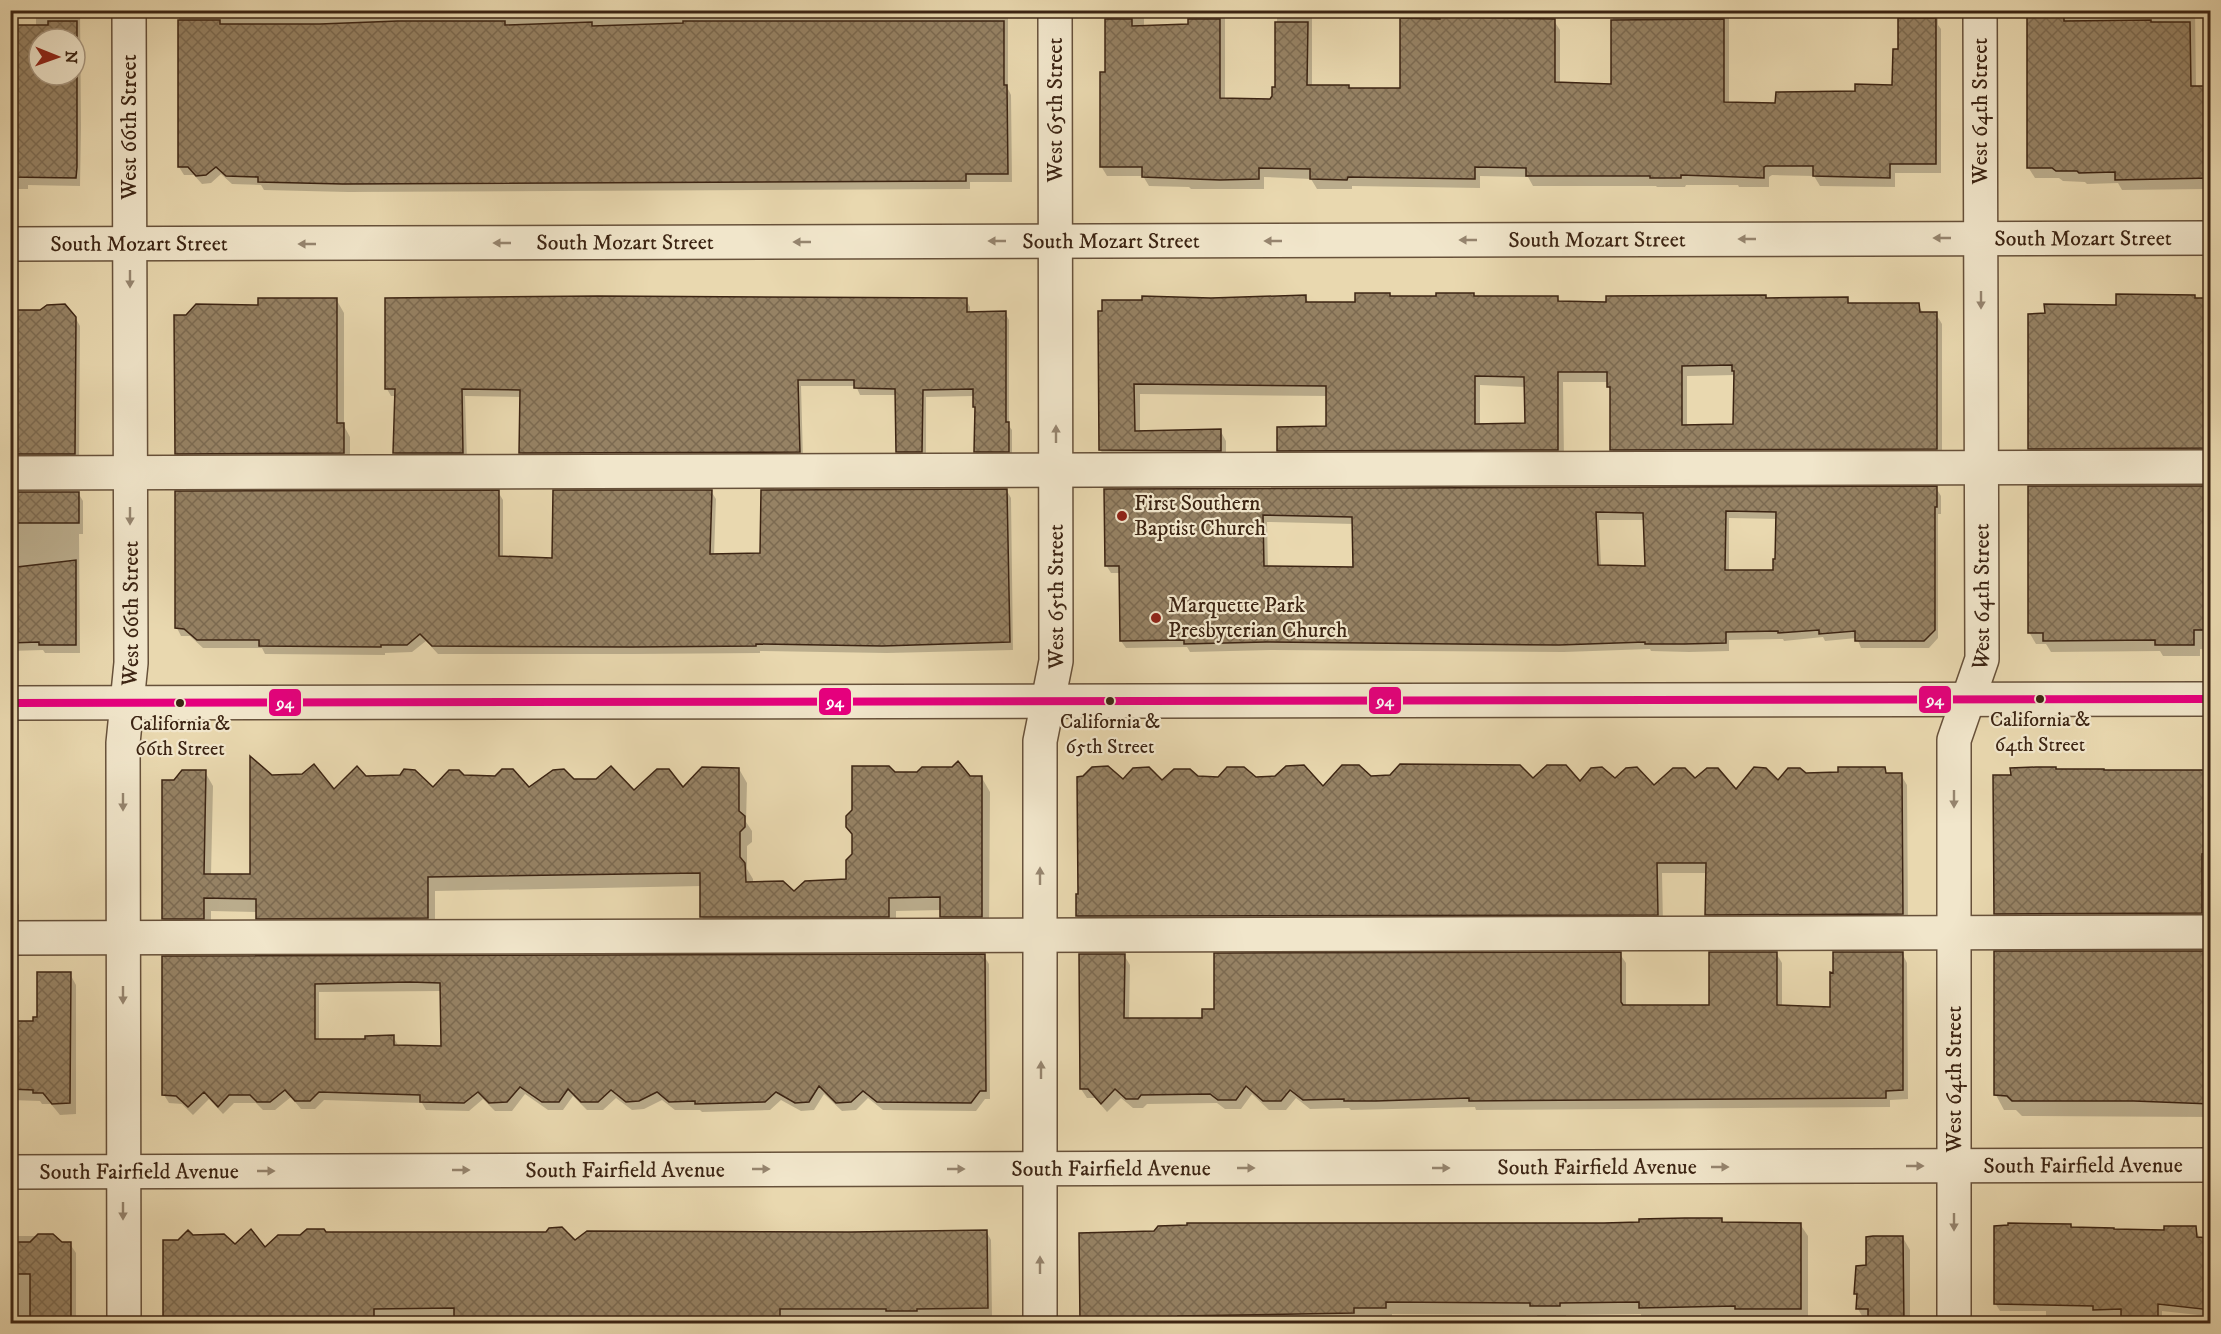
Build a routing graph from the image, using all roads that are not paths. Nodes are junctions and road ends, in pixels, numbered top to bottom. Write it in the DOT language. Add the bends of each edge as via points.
graph roads {
  1 [pos="129,10"];
  2 [pos="1055,10"];
  3 [pos="1980,10"];
  4 [pos="1981,238"];
  5 [pos="2211,238"];
  6 [pos="1055,241"];
  7 [pos="10,244"];
  8 [pos="130,244"];
  9 [pos="1981,467"];
  10 [pos="2211,467"];
  11 [pos="1056,470"];
  12 [pos="10,473"];
  13 [pos="130,473"];
  14 [pos="2211,699"];
  15 [pos="1967,700"];
  16 [pos="1048,701"];
  17 [pos="10,703"];
  18 [pos="127,703"];
  19 [pos="2211,932"];
  20 [pos="1954,933"];
  21 [pos="1041,934"];
  22 [pos="123,937"];
  23 [pos="10,938"];
  24 [pos="2211,1165"];
  25 [pos="1953,1166"];
  26 [pos="1040,1169"];
  27 [pos="123,1171"];
  28 [pos="10,1172"];
  29 [pos="124,1323"];
  30 [pos="1040,1323"];
  31 [pos="1954,1323"];
  1 -- 8 [label="street, West 66th Street"];
  2 -- 6 [label="street, West 65th Street"];
  3 -- 4 [label="street, West 64th Street"];
  4 -- 5 [label="street, South Mozart Street"];
  4 -- 6 [label="street, South Mozart Street, one-way"];
  4 -- 9 [label="street, West 64th Street, one-way"];
  6 -- 8 [label="street, South Mozart Street, one-way"];
  11 -- 6 [label="street, West 65th Street, one-way"];
  7 -- 8 [label="street, South Mozart Street"];
  8 -- 13 [label="street, West 66th Street, one-way"];
  9 -- 10 [label="street"];
  9 -- 11 [label="street"];
  9 -- 15 [label="street, West 64th Street" via="1982,659"];
  11 -- 13 [label="street"];
  11 -- 16 [label="street, West 65th Street" via="1056,661"];
  12 -- 13 [label="street"];
  13 -- 18 [label="street, West 66th Street, one-way" via="131,663"];
  14 -- 15 [label="street"];
  15 -- 16 [label="street"];
  15 -- 20 [label="street, West 64th Street, one-way" via="1954,740"];
  16 -- 18 [label="street"];
  21 -- 16 [label="street, West 65th Street, one-way" via="1040,741"];
  17 -- 18 [label="street"];
  18 -- 22 [label="street, West 66th Street, one-way" via="123,743"];
  19 -- 20 [label="street"];
  20 -- 21 [label="street"];
  20 -- 25 [label="street, West 64th Street"];
  21 -- 22 [label="street"];
  26 -- 21 [label="street, West 65th Street, one-way"];
  22 -- 23 [label="street"];
  22 -- 27 [label="street, West 66th Street, one-way"];
  24 -- 25 [label="street, South Fairfield Avenue"];
  26 -- 25 [label="street, South Fairfield Avenue, one-way"];
  25 -- 31 [label="street, West 64th Street, one-way"];
  27 -- 26 [label="street, South Fairfield Avenue, one-way"];
  30 -- 26 [label="street, West 65th Street, one-way"];
  27 -- 28 [label="street, South Fairfield Avenue"];
  27 -- 29 [label="street, West 66th Street, one-way"];
}
